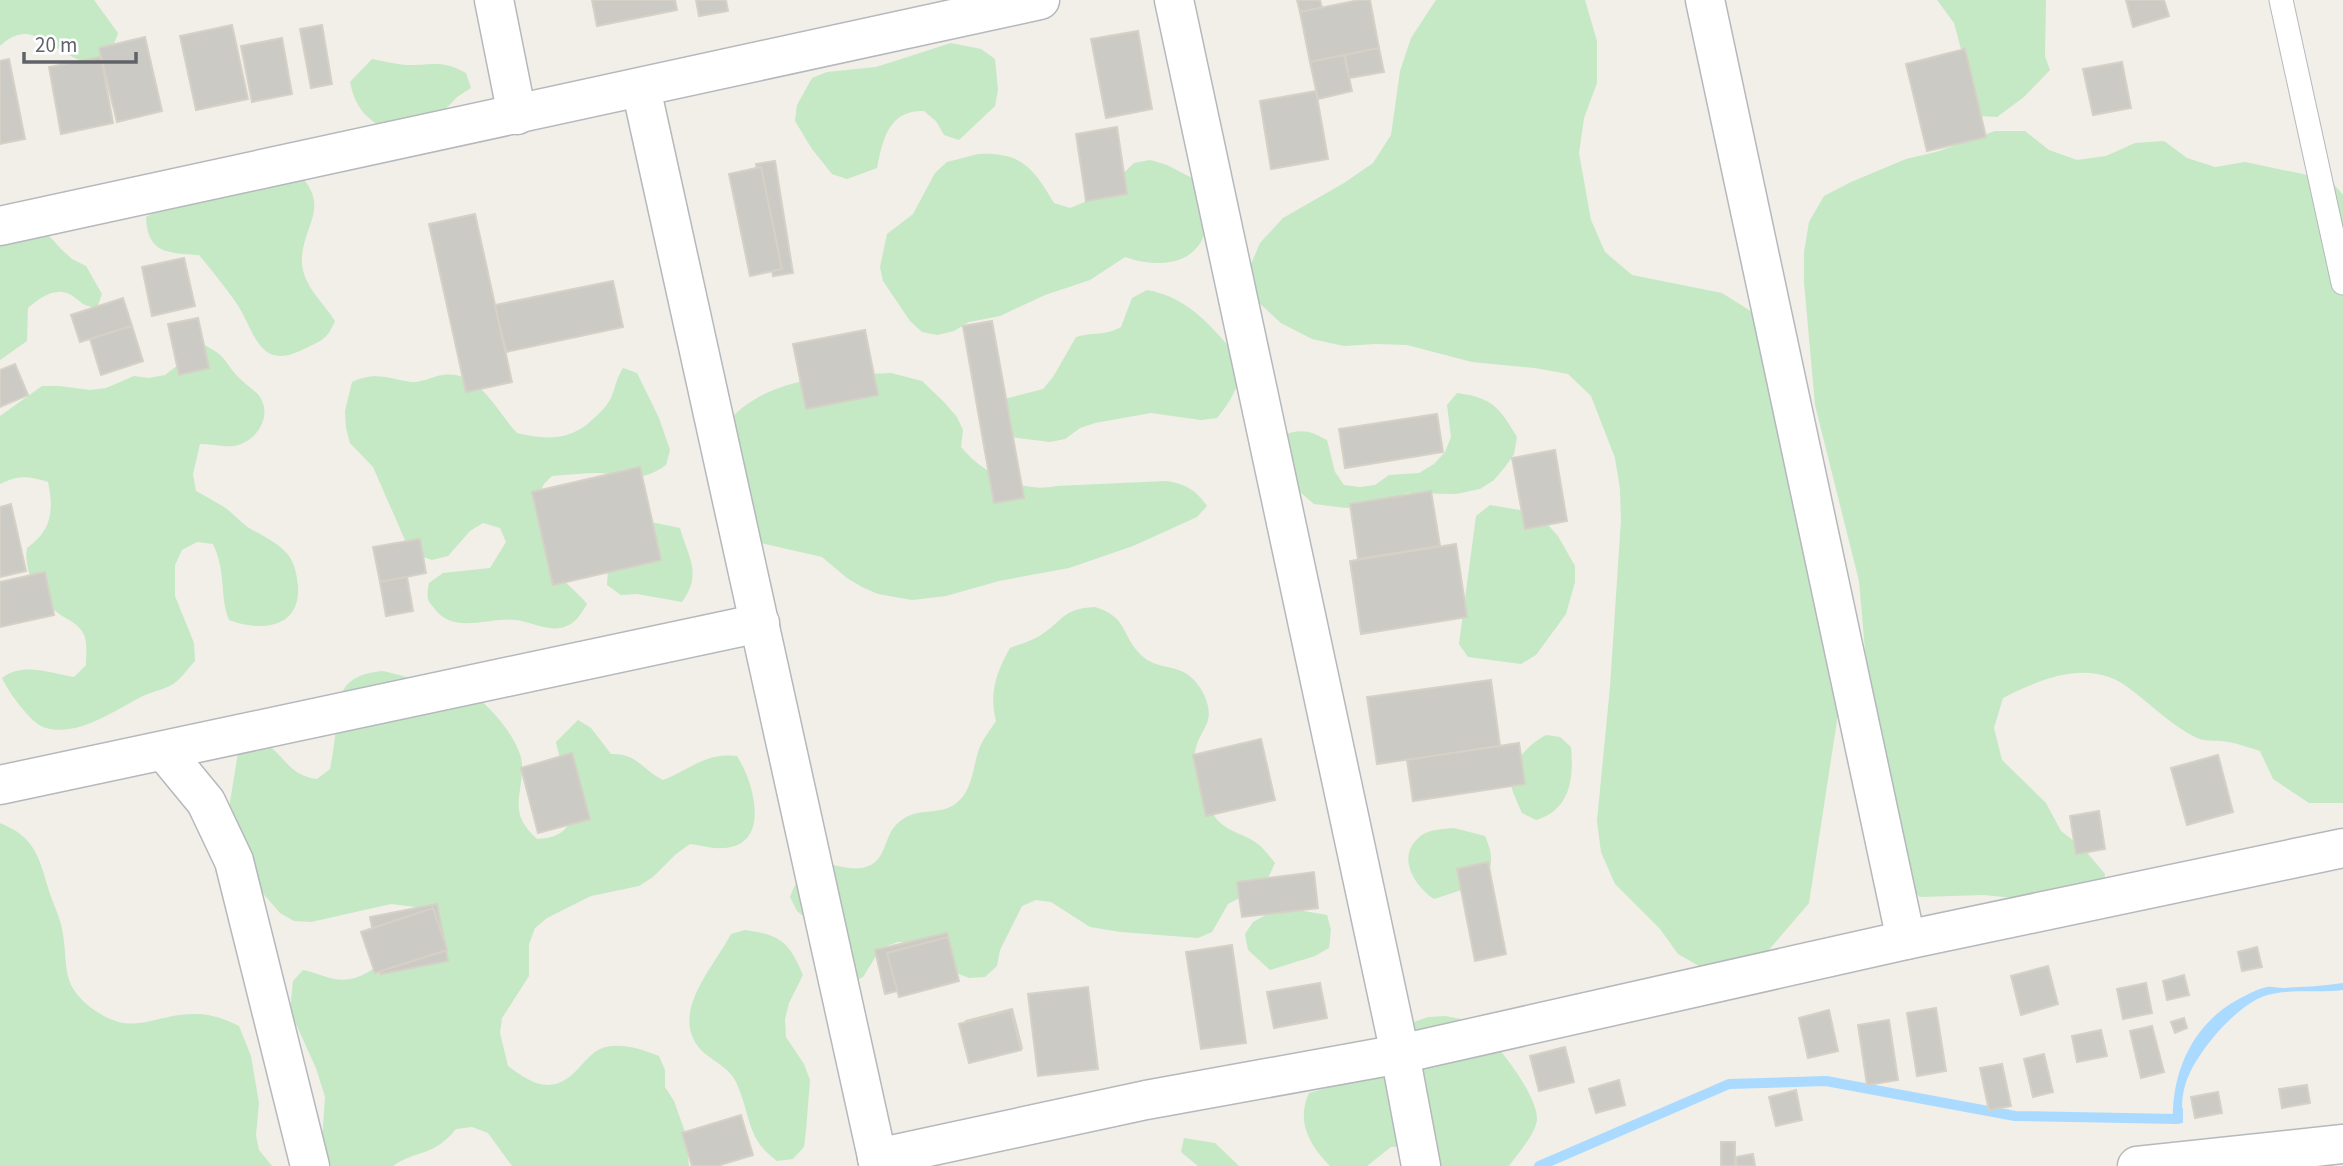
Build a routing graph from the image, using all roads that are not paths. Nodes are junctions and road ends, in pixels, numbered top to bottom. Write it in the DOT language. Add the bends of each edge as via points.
graph roads {
  1 [pos="495,0"];
  2 [pos="1040,0"];
  3 [pos="1174,0"];
  4 [pos="1705,0"];
  5 [pos="2281,0"];
  6 [pos="906,14"];
  7 [pos="641,88"];
  8 [pos="517,115"];
  9 [pos="0,226"];
  10 [pos="2343,284"];
  11 [pos="760,623"];
  12 [pos="164,751"];
  13 [pos="0,785"];
  14 [pos="2343,848"];
  15 [pos="1906,940"];
  16 [pos="1400,1054"];
  17 [pos="2343,1144"];
  18 [pos="878,1162"];
  19 [pos="310,1166"];
  20 [pos="1421,1166"];
  21 [pos="2137,1166"];
  1 -- 8 [label="street"];
  2 -- 6 [label="street"];
  3 -- 16 [label="street"];
  4 -- 15 [label="street"];
  5 -- 10 [label="lane"];
  6 -- 7 [label="street"];
  7 -- 8 [label="street"];
  7 -- 11 [label="street"];
  8 -- 9 [label="street"];
  11 -- 12 [label="street"];
  11 -- 18 [label="street"];
  12 -- 13 [label="street"];
  12 -- 19 [label="street" via="206,802 234,861"];
  14 -- 15 [label="street"];
  15 -- 16 [label="street"];
  16 -- 18 [label="street" via="1146,1100"];
  16 -- 20 [label="street"];
  17 -- 21 [label="street"];
}
